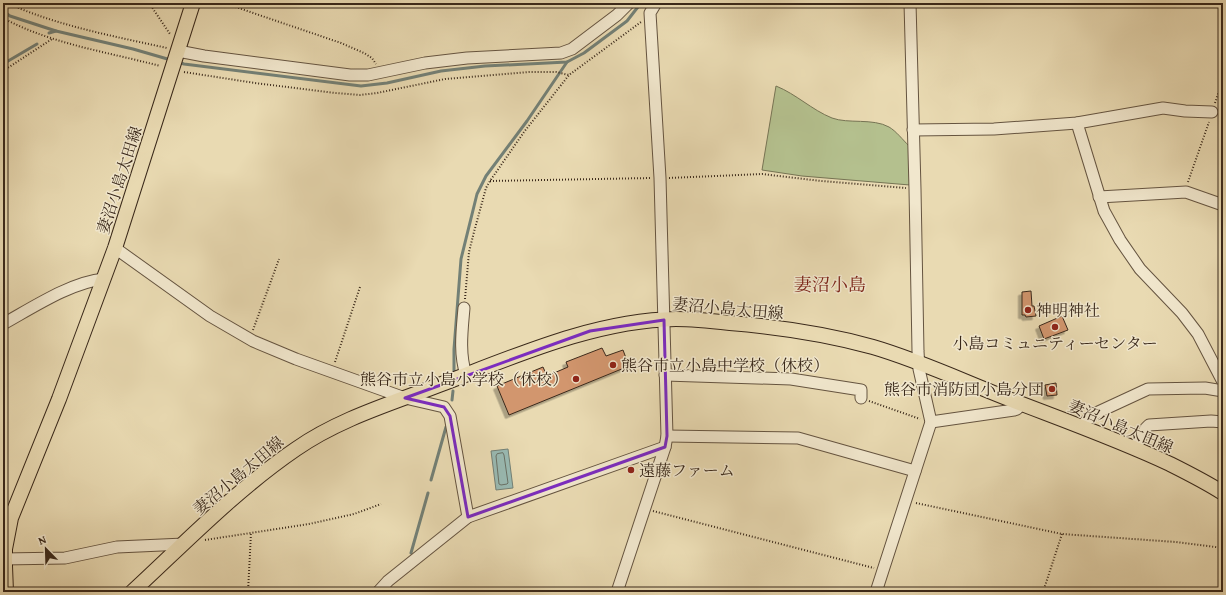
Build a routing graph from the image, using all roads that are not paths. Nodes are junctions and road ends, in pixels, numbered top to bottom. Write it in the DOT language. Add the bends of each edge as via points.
graph roads {
  1 [pos="193,3"];
  2 [pos="630,3"];
  3 [pos="656,3"];
  4 [pos="910,3"];
  5 [pos="177,53"];
  6 [pos="1212,112"];
  7 [pos="1077,123"];
  8 [pos="914,130"];
  9 [pos="1100,197"];
  10 [pos="1223,205"];
  11 [pos="115,248"];
  12 [pos="104,279"];
  13 [pos="464,308"];
  14 [pos="664,320"];
  15 [pos="3,324"];
  16 [pos="919,362"];
  17 [pos="466,375"];
  18 [pos="665,375"];
  19 [pos="1223,382"];
  20 [pos="1223,391"];
  21 [pos="404,398"];
  22 [pos="861,398"];
  23 [pos="1022,404"];
  24 [pos="930,422"];
  25 [pos="1223,422"];
  26 [pos="1082,427"];
  27 [pos="667,436"];
  28 [pos="665,447"];
  29 [pos="1135,448"];
  30 [pos="915,470"];
  31 [pos="1223,493"];
  32 [pos="468,517"];
  33 [pos="184,544"];
  34 [pos="4,559"];
  35 [pos="6,592"];
  36 [pos="132,592"];
  37 [pos="378,592"];
  38 [pos="617,592"];
  39 [pos="876,592"];
  1 -- 5 [label="main road, 妻沼小島太田線"];
  2 -- 5 [label="street" via="617,16 572,49 561,53 444,60 368,75 350,75"];
  3 -- 14 [label="street" via="650,13 660,178"];
  4 -- 8 [label="street"];
  5 -- 11 [label="main road, 妻沼小島太田線"];
  6 -- 7 [label="street" via="1163,108"];
  7 -- 8 [label="street" via="994,129"];
  7 -- 9 [label="street"];
  8 -- 16 [label="street"];
  9 -- 10 [label="street" via="1186,192"];
  9 -- 19 [label="street" via="1104,211 1120,240 1140,269 1182,313 1198,334"];
  11 -- 12 [label="main road, 妻沼小島太田線"];
  11 -- 21 [label="street" via="210,316 250,339 332,373"];
  12 -- 15 [label="street" via="91,280 76,286"];
  12 -- 34 [label="main road, 妻沼小島太田線" via="11,518"];
  13 -- 17 [label="street" via="461,347"];
  14 -- 16 [label="main road, 妻沼小島太田線" via="715,322 794,331 853,342"];
  14 -- 17 [label="main road, 妻沼小島太田線" via="630,323 590,331"];
  14 -- 18 [label="street"];
  16 -- 23 [label="main road, 妻沼小島太田線"];
  16 -- 24 [label="street"];
  17 -- 21 [label="main road, 妻沼小島太田線"];
  18 -- 22 [label="street" via="791,379 861,390"];
  18 -- 27 [label="street"];
  20 -- 26 [label="street" via="1205,388 1148,389 1094,414"];
  21 -- 32 [label="street" via="444,407 450,416"];
  21 -- 33 [label="main road, 妻沼小島太田線" via="335,426 298,447 241,491"];
  23 -- 24 [label="street" via="1014,410"];
  23 -- 26 [label="main road, 妻沼小島太田線"];
  24 -- 30 [label="street"];
  25 -- 29 [label="street" via="1149,425"];
  26 -- 29 [label="main road, 妻沼小島太田線"];
  27 -- 28 [label="street"];
  27 -- 30 [label="street" via="798,438"];
  28 -- 32 [label="street"];
  28 -- 38 [label="street"];
  29 -- 31 [label="main road, 妻沼小島太田線" via="1189,473"];
  30 -- 39 [label="street"];
  32 -- 37 [label="street" via="388,581"];
  33 -- 34 [label="street" via="117,547 65,558"];
  33 -- 36 [label="main road, 妻沼小島太田線"];
  34 -- 35 [label="main road, 妻沼小島太田線"];
}
